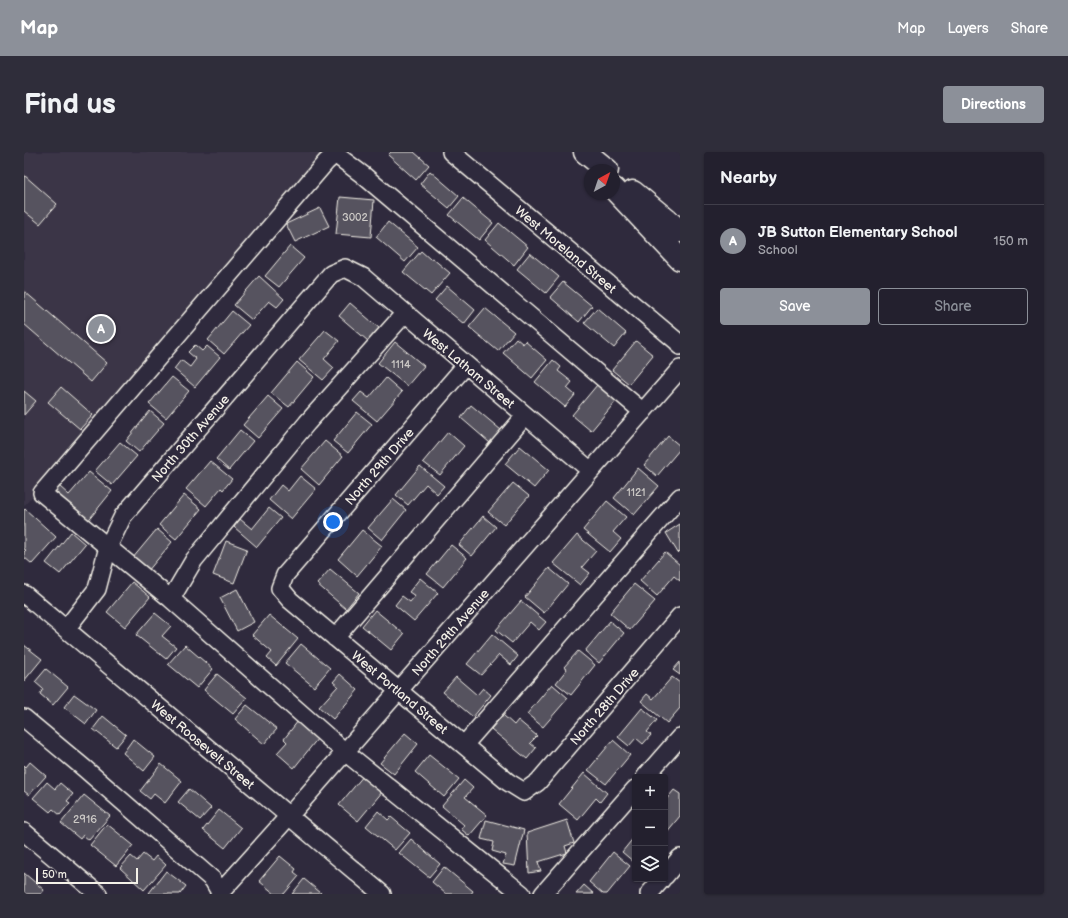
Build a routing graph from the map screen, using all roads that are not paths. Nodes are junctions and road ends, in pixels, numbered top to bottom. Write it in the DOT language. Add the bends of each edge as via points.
graph roads {
  1 [pos="451,152"];
  2 [pos="579,152"];
  3 [pos="585,152"];
  4 [pos="590,164"];
  5 [pos="600,164"];
  6 [pos="620,181"];
  7 [pos="620,195"];
  8 [pos="680,231"];
  9 [pos="680,259"];
  10 [pos="345,268"];
  11 [pos="404,313"];
  12 [pos="680,346"];
  13 [pos="466,365"];
  14 [pos="680,369"];
  15 [pos="643,412"];
  16 [pos="525,416"];
  17 [pos="591,471"];
  18 [pos="680,497"];
  19 [pos="108,547"];
  20 [pos="280,588"];
  21 [pos="24,594"];
  22 [pos="171,599"];
  23 [pos="680,616"];
  24 [pos="66,629"];
  25 [pos="335,638"];
  26 [pos="399,690"];
  27 [pos="24,718"];
  28 [pos="680,737"];
  29 [pos="464,745"];
  30 [pos="345,752"];
  31 [pos="648,774"];
  32 [pos="524,792"];
  33 [pos="632,792"];
  34 [pos="289,816"];
  35 [pos="24,832"];
  36 [pos="680,858"];
  37 [pos="668,872"];
  38 [pos="659,882"];
  39 [pos="220,893"];
  40 [pos="98,894"];
  41 [pos="382,894"];
  42 [pos="522,894"];
  43 [pos="543,894"];
  44 [pos="649,894"];
  1 -- 12 [label="street, West Moreland Street"];
  2 -- 4 [label="highway"];
  3 -- 5 [label="highway"];
  6 -- 8 [label="highway"];
  7 -- 9 [label="highway"];
  10 -- 11 [label="street, West Latham Street" via="363,277"];
  10 -- 19 [label="street, North 30th Avenue" via="331,274 122,516"];
  11 -- 13 [label="street, West Latham Street"];
  11 -- 22 [label="street" via="307,424 194,560"];
  13 -- 16 [label="street, West Latham Street"];
  13 -- 20 [label="street, North 29th Drive" via="285,575"];
  14 -- 15 [label="street, North 29th Avenue"];
  15 -- 17 [label="street, North 29th Avenue"];
  15 -- 19 [label="street" via="335,154 42,493"];
  16 -- 17 [label="street, West Latham Street"];
  16 -- 25 [label="street"];
  17 -- 26 [label="street, North 29th Avenue"];
  18 -- 29 [label="street"];
  19 -- 22 [label="street"];
  19 -- 24 [label="street, North 30th Avenue" via="97,589"];
  20 -- 25 [label="street, West Portland Street" via="290,600"];
  21 -- 24 [label="street, West Roosevelt Street"];
  22 -- 30 [label="street"];
  23 -- 32 [label="street, North 28th Drive" via="538,782"];
  24 -- 34 [label="street, West Roosevelt Street"];
  25 -- 26 [label="street, West Portland Street"];
  26 -- 29 [label="street, West Portland Street"];
  26 -- 30 [label="street, North 29th Avenue"];
  27 -- 39 [label="street" via="213,880"];
  28 -- 31 [label="street"];
  29 -- 32 [label="street, West Portland Street"];
  30 -- 34 [label="street, North 29th Avenue"];
  30 -- 42 [label="street"];
  33 -- 43 [label="street"];
  34 -- 39 [label="street, North 29th Avenue"];
  34 -- 41 [label="street, West Roosevelt Street"];
  35 -- 40 [label="street"];
  36 -- 37 [label="street"];
  38 -- 44 [label="street"];
}
